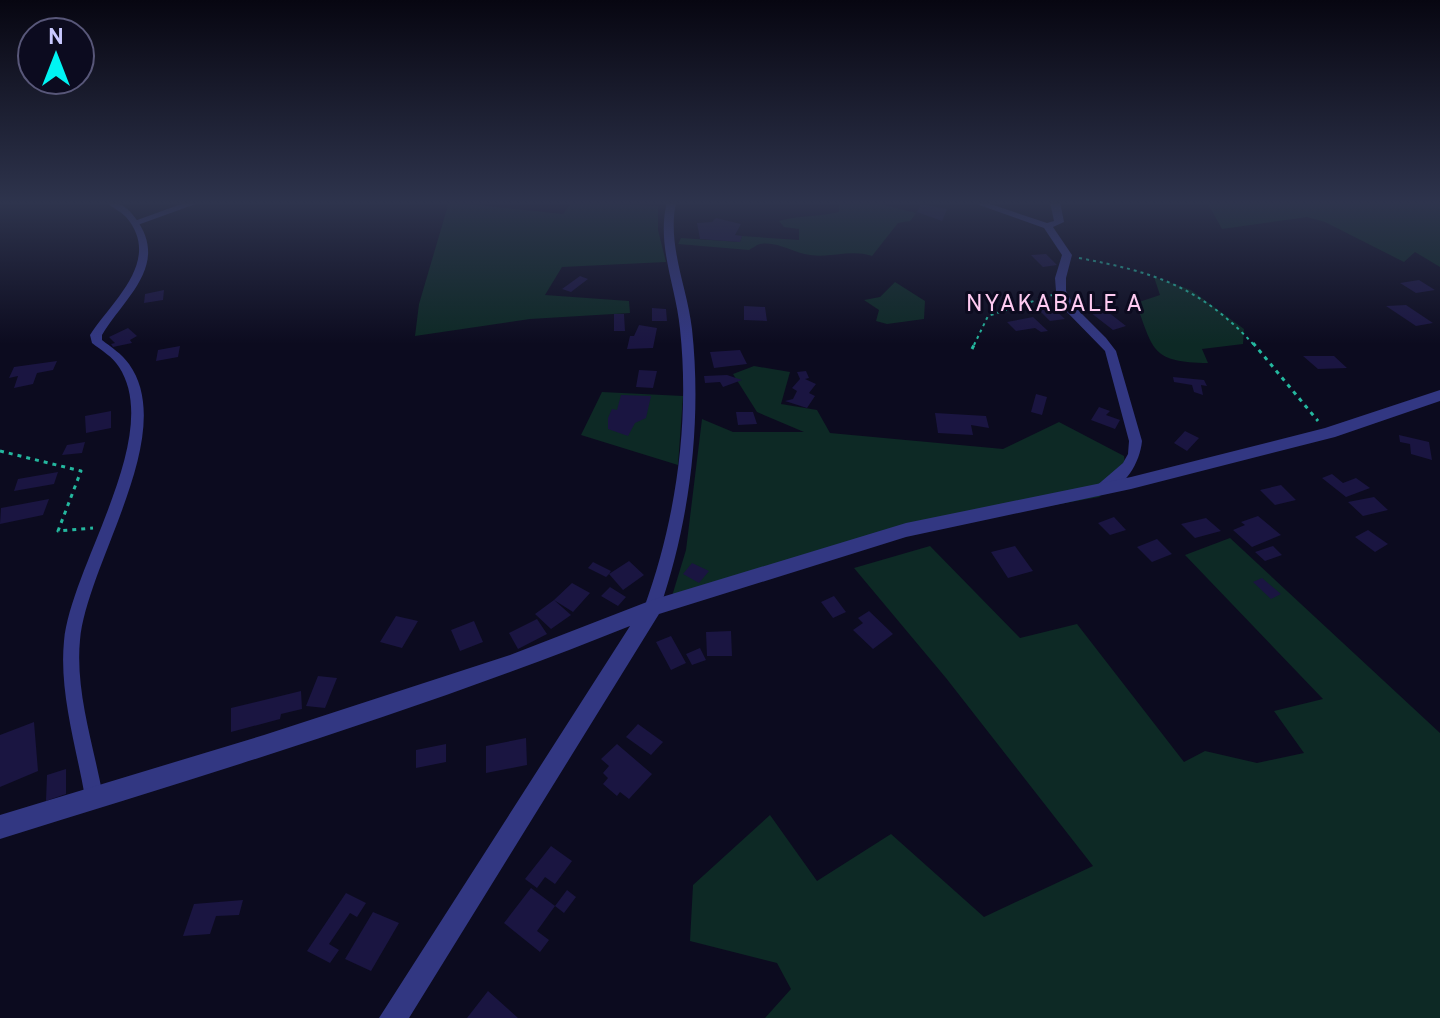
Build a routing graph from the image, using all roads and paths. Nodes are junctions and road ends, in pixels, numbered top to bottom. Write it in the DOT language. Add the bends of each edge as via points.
graph roads {
  1 [pos="143,250"];
  2 [pos="672,250"];
  3 [pos="1063,250"];
  4 [pos="1067,255"];
  5 [pos="1061,292"];
  6 [pos="972,349"];
  7 [pos="1440,395"];
  8 [pos="1329,433"];
  9 [pos="0,451"];
  10 [pos="1095,490"];
  11 [pos="108,527"];
  12 [pos="652,608"];
  13 [pos="94,797"];
  14 [pos="0,827"];
  15 [pos="393,1018"];
  1 -- 11 [label="street" via="140,273 96,335 96,341 126,366 136,389 137,435"];
  2 -- 12 [label="street" via="689,357 672,549"];
  3 -- 4 [label="street"];
  4 -- 5 [label="street"];
  4 -- 8 [label="path" via="1122,266 1203,298"];
  5 -- 6 [label="path" via="988,316"];
  5 -- 10 [label="street" via="1074,315 1112,352 1117,381 1134,421 1136,450 1123,477"];
  7 -- 8 [label="street"];
  8 -- 10 [label="street"];
  9 -- 11 [label="path" via="81,471 58,531"];
  10 -- 12 [label="street" via="906,530"];
  11 -- 13 [label="street" via="76,608 72,642"];
  12 -- 13 [label="street" via="500,668"];
  12 -- 15 [label="street"];
  13 -- 14 [label="street"];
}
